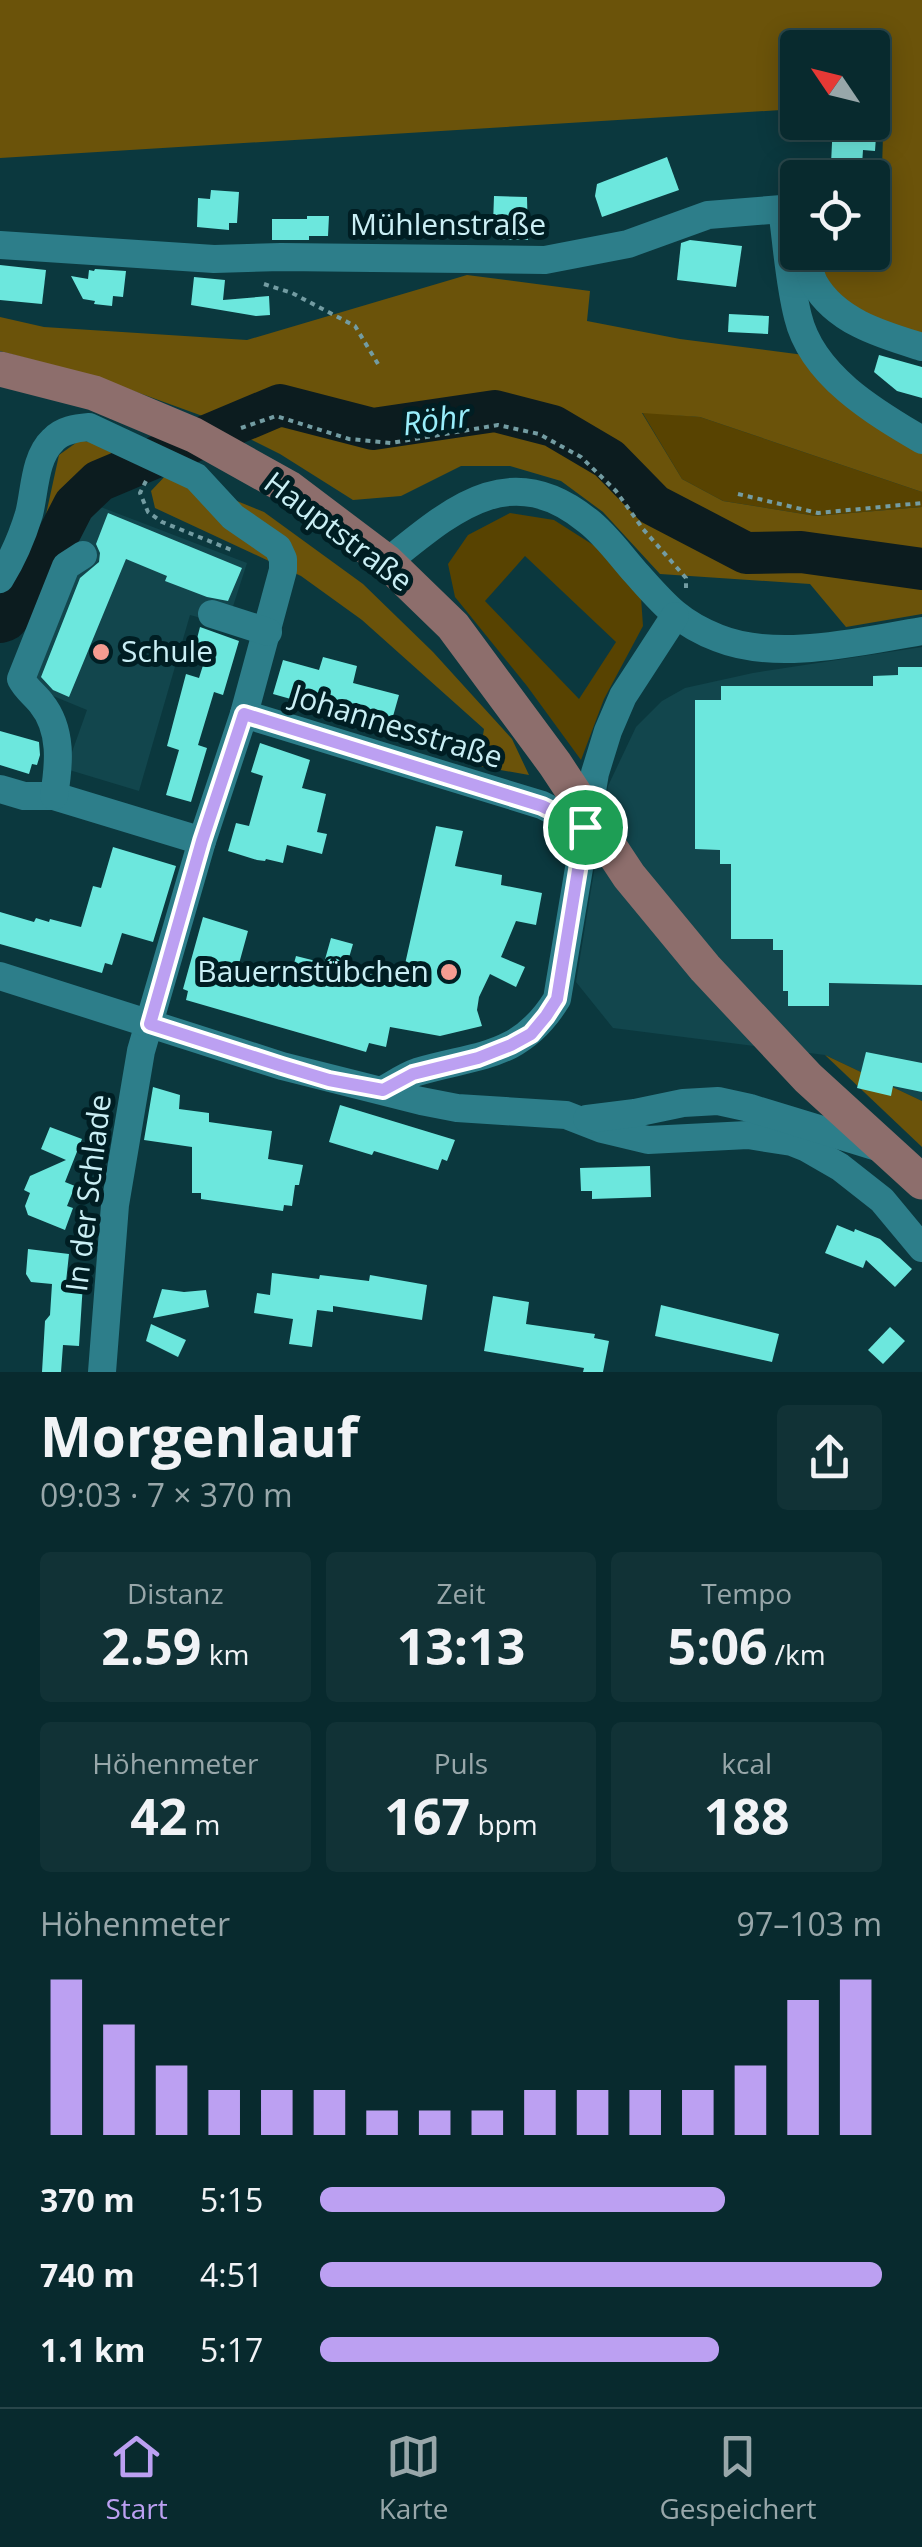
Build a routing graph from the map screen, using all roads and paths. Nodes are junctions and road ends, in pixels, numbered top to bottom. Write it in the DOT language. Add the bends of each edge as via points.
graph roads {
  1 [pos="780,209"];
  2 [pos="0,245"];
  3 [pos="214,259"];
  4 [pos="791,270"];
  5 [pos="810,270"];
  6 [pos="922,347"];
  7 [pos="378,364"];
  8 [pos="0,369"];
  9 [pos="922,440"];
  10 [pos="147,479"];
  11 [pos="738,494"];
  12 [pos="922,504"];
  13 [pos="266,540"];
  14 [pos="83,554"];
  15 [pos="388,562"];
  16 [pos="0,579"];
  17 [pos="212,614"];
  18 [pos="676,616"];
  19 [pos="922,630"];
  20 [pos="268,632"];
  21 [pos="244,714"];
  22 [pos="0,790"];
  23 [pos="54,796"];
  24 [pos="585,827"];
  25 [pos="202,841"];
  26 [pos="0,976"];
  27 [pos="150,1024"];
  28 [pos="383,1090"];
  29 [pos="581,1120"];
  30 [pos="888,1150"];
  31 [pos="922,1182"];
  32 [pos="922,1248"];
  33 [pos="102,1372"];
  1 -- 3 [label="street, Mühlenstraße" via="708,215 628,244 546,260"];
  2 -- 3 [label="street, Mühlenstraße"];
  3 -- 7 [label="path" via="355,326"];
  4 -- 9 [label="street" via="798,320 824,366 875,412"];
  5 -- 6 [label="street" via="834,308 874,332"];
  8 -- 15 [label="main road, Hauptstraße" via="94,393 194,435 289,488"];
  10 -- 13 [label="path" via="140,493 148,512 162,522 232,552"];
  11 -- 12 [label="path" via="818,513"];
  13 -- 16 [label="street" via="196,477 89,427 73,428 42,456 29,515"];
  13 -- 20 [label="street, Johannesstraße" via="282,559"];
  14 -- 23 [label="street" via="66,566 21,679 54,730"];
  15 -- 18 [label="street" via="449,513 481,498 537,493 590,523"];
  15 -- 30 [label="main road, Hauptstraße" via="453,626 629,876 705,968 808,1078"];
  17 -- 20 [label="street"];
  18 -- 19 [label="street" via="713,636 763,648 826,646"];
  18 -- 24 [label="street" via="608,730"];
  20 -- 21 [label="street, Johannesstraße"];
  21 -- 24 [label="street, Johannesstraße" via="542,806"];
  21 -- 25 [label="street, Johannesstraße"];
  22 -- 23 [label="street"];
  23 -- 25 [label="street"];
  24 -- 28 [label="street" via="557,999 546,1016 511,1045 413,1074"];
  25 -- 27 [label="street, Johannesstraße"];
  26 -- 27 [label="street"];
  27 -- 28 [label="street" via="329,1080"];
  27 -- 33 [label="street, In der Schlade" via="115,1205"];
  28 -- 29 [label="street" via="458,1108"];
  29 -- 30 [label="street" via="718,1101"];
  29 -- 32 [label="street" via="648,1140 748,1134 808,1148 882,1200"];
  30 -- 31 [label="main road, Hauptstraße"];
}
